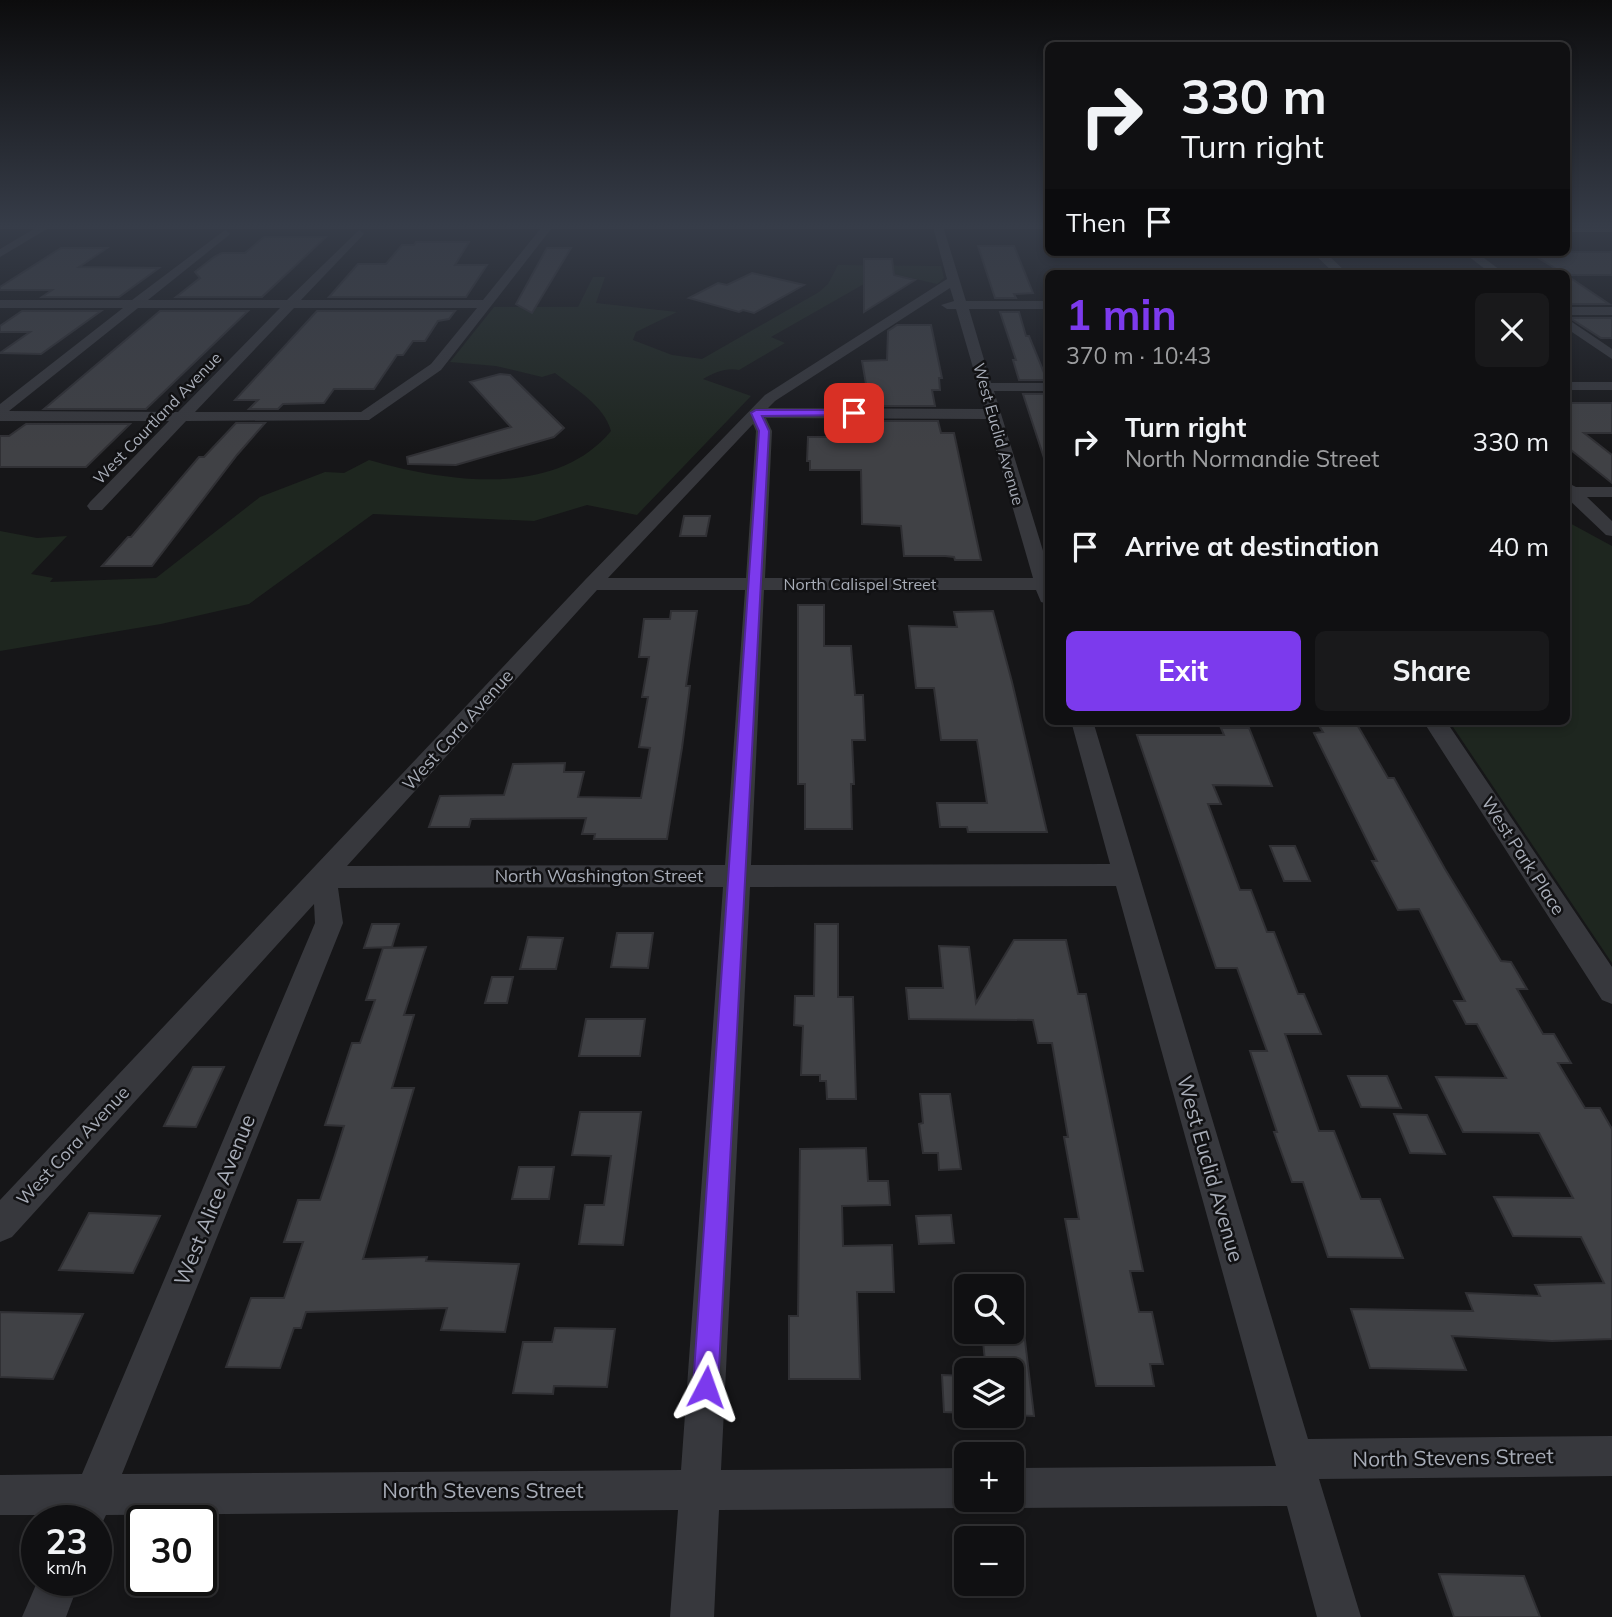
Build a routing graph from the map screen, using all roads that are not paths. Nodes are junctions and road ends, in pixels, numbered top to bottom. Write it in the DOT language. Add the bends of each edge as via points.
graph roads {
  1 [pos="142,298"];
  2 [pos="294,298"];
  3 [pos="490,298"];
  4 [pos="924,298"];
  5 [pos="960,298"];
  6 [pos="0,304"];
  7 [pos="135,304"];
  8 [pos="290,304"];
  9 [pos="486,304"];
  10 [pos="914,305"];
  11 [pos="962,305"];
  12 [pos="1045,306"];
  13 [pos="1570,311"];
  14 [pos="1612,311"];
  15 [pos="1570,325"];
  16 [pos="1612,355"];
  17 [pos="1570,386"];
  18 [pos="1612,386"];
  19 [pos="985,387"];
  20 [pos="1045,387"];
  21 [pos="756,413"];
  22 [pos="0,414"];
  23 [pos="994,414"];
  24 [pos="182,417"];
  25 [pos="1570,490"];
  26 [pos="1570,492"];
  27 [pos="1612,492"];
  28 [pos="96,506"];
  29 [pos="1570,516"];
  30 [pos="1612,531"];
  31 [pos="1612,539"];
  32 [pos="1045,583"];
  33 [pos="592,584"];
  34 [pos="755,584"];
  35 [pos="1083,725"];
  36 [pos="1437,725"];
  37 [pos="1125,875"];
  38 [pos="737,876"];
  39 [pos="324,877"];
  40 [pos="1612,991"];
  41 [pos="0,1225"];
  42 [pos="1612,1456"];
  43 [pos="1298,1473"];
  44 [pos="1024,1487"];
  45 [pos="954,1488"];
  46 [pos="699,1489"];
  47 [pos="0,1495"];
  48 [pos="74,1505"];
  49 [pos="90,1505"];
  50 [pos="112,1506"];
  51 [pos="53,1596"];
  52 [pos="44,1617"];
  53 [pos="692,1617"];
  54 [pos="1339,1617"];
  1 -- 7 [label="street"];
  2 -- 8 [label="street, West Courtland Avenue"];
  3 -- 9 [label="street"];
  4 -- 10 [label="street, West Cora Avenue"];
  5 -- 11 [label="street, West Euclid Avenue"];
  6 -- 7 [label="street"];
  7 -- 8 [label="street"];
  7 -- 22 [label="street"];
  8 -- 9 [label="street"];
  8 -- 24 [label="street, West Courtland Avenue"];
  9 -- 24 [label="street" via="436,367 364,417"];
  10 -- 11 [label="street"];
  10 -- 21 [label="street, West Cora Avenue" via="770,398"];
  11 -- 12 [label="street"];
  11 -- 19 [label="street, West Euclid Avenue"];
  13 -- 14 [label="street"];
  15 -- 16 [label="street"];
  17 -- 18 [label="street"];
  19 -- 20 [label="street"];
  19 -- 23 [label="street, West Euclid Avenue"];
  21 -- 23 [label="street"];
  21 -- 33 [label="street, West Cora Avenue"];
  21 -- 34 [label="street" via="764,431"];
  22 -- 24 [label="street"];
  23 -- 32 [label="street, West Euclid Avenue"];
  24 -- 28 [label="street, West Courtland Avenue"];
  25 -- 27 [label="street"];
  26 -- 30 [label="street"];
  29 -- 31 [label="street"];
  32 -- 34 [label="street, North Calispel Street"];
  33 -- 34 [label="street, North Calispel Street"];
  33 -- 39 [label="street, West Cora Avenue"];
  34 -- 38 [label="street"];
  35 -- 37 [label="street, West Euclid Avenue"];
  36 -- 40 [label="street, West Park Place"];
  37 -- 38 [label="street, North Washington Street"];
  37 -- 43 [label="street, West Euclid Avenue"];
  38 -- 39 [label="street, North Washington Street"];
  38 -- 46 [label="street"];
  39 -- 41 [label="street, West Cora Avenue"];
  39 -- 49 [label="street, West Alice Avenue" via="330,923"];
  42 -- 43 [label="street, North Stevens Street"];
  43 -- 44 [label="street, North Stevens Street"];
  43 -- 54 [label="street, West Euclid Avenue"];
  45 -- 46 [label="street, North Stevens Street"];
  46 -- 50 [label="street, North Stevens Street"];
  46 -- 53 [label="street"];
  47 -- 48 [label="street, North Stevens Street"];
  51 -- 52 [label="street"];
}
